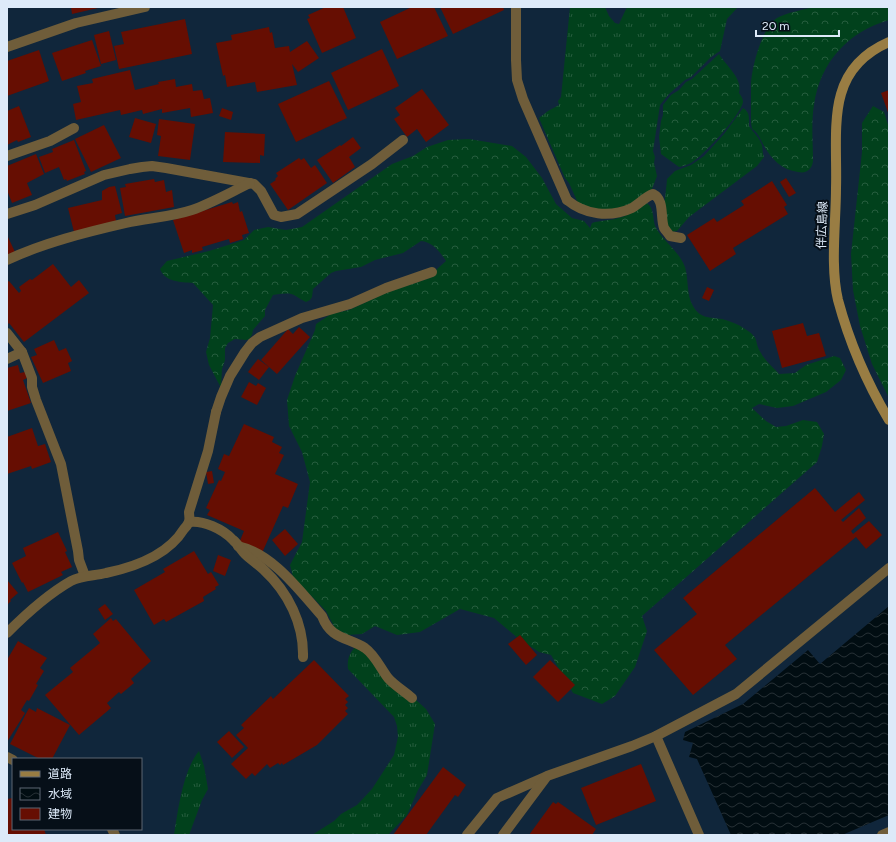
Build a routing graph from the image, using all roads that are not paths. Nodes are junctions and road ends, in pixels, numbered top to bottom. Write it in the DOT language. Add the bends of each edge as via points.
graph roads {
  1 [pos="145,7"];
  2 [pos="516,7"];
  3 [pos="889,42"];
  4 [pos="7,47"];
  5 [pos="74,128"];
  6 [pos="403,140"];
  7 [pos="7,156"];
  8 [pos="250,182"];
  9 [pos="7,214"];
  10 [pos="681,238"];
  11 [pos="7,260"];
  12 [pos="432,272"];
  13 [pos="7,333"];
  14 [pos="22,352"];
  15 [pos="7,359"];
  16 [pos="889,420"];
  17 [pos="189,522"];
  18 [pos="238,546"];
  19 [pos="889,568"];
  20 [pos="85,576"];
  21 [pos="7,633"];
  22 [pos="303,657"];
  23 [pos="412,698"];
  24 [pos="656,736"];
  25 [pos="547,776"];
  26 [pos="889,832"];
  27 [pos="467,835"];
  28 [pos="503,835"];
  29 [pos="699,835"];
  30 [pos="882,835"];
  1 -- 4 [label="street" via="76,23"];
  2 -- 10 [label="street" via="517,80 567,200 573,206 591,213 608,214 632,208 653,194 662,206 666,231 670,236"];
  3 -- 16 [label="main road, 伴広島線" via="860,60 841,94 837,120 834,270 838,298 849,335"];
  5 -- 7 [label="street" via="50,141"];
  6 -- 8 [label="street" via="297,214 281,217 274,215 261,191"];
  8 -- 9 [label="street" via="152,166 130,168 104,175 35,205"];
  8 -- 11 [label="street" via="191,210 57,241"];
  12 -- 17 [label="street" via="350,304 302,318 252,343 230,376 221,397 189,512"];
  13 -- 14 [label="street"];
  14 -- 15 [label="street"];
  14 -- 20 [label="street" via="32,378 36,400 61,464 79,560"];
  17 -- 18 [label="street" via="197,521 219,530"];
  17 -- 20 [label="street" via="169,548 145,561 118,570"];
  18 -- 22 [label="street" via="278,584 290,603 300,627"];
  18 -- 23 [label="street" via="249,549 270,562 322,616 336,636 364,647 390,680"];
  19 -- 24 [label="street" via="736,694"];
  20 -- 21 [label="street" via="59,588"];
  24 -- 25 [label="street"];
  24 -- 29 [label="street"];
  25 -- 27 [label="street" via="497,798"];
  25 -- 28 [label="street"];
  26 -- 30 [label="street"];
}
